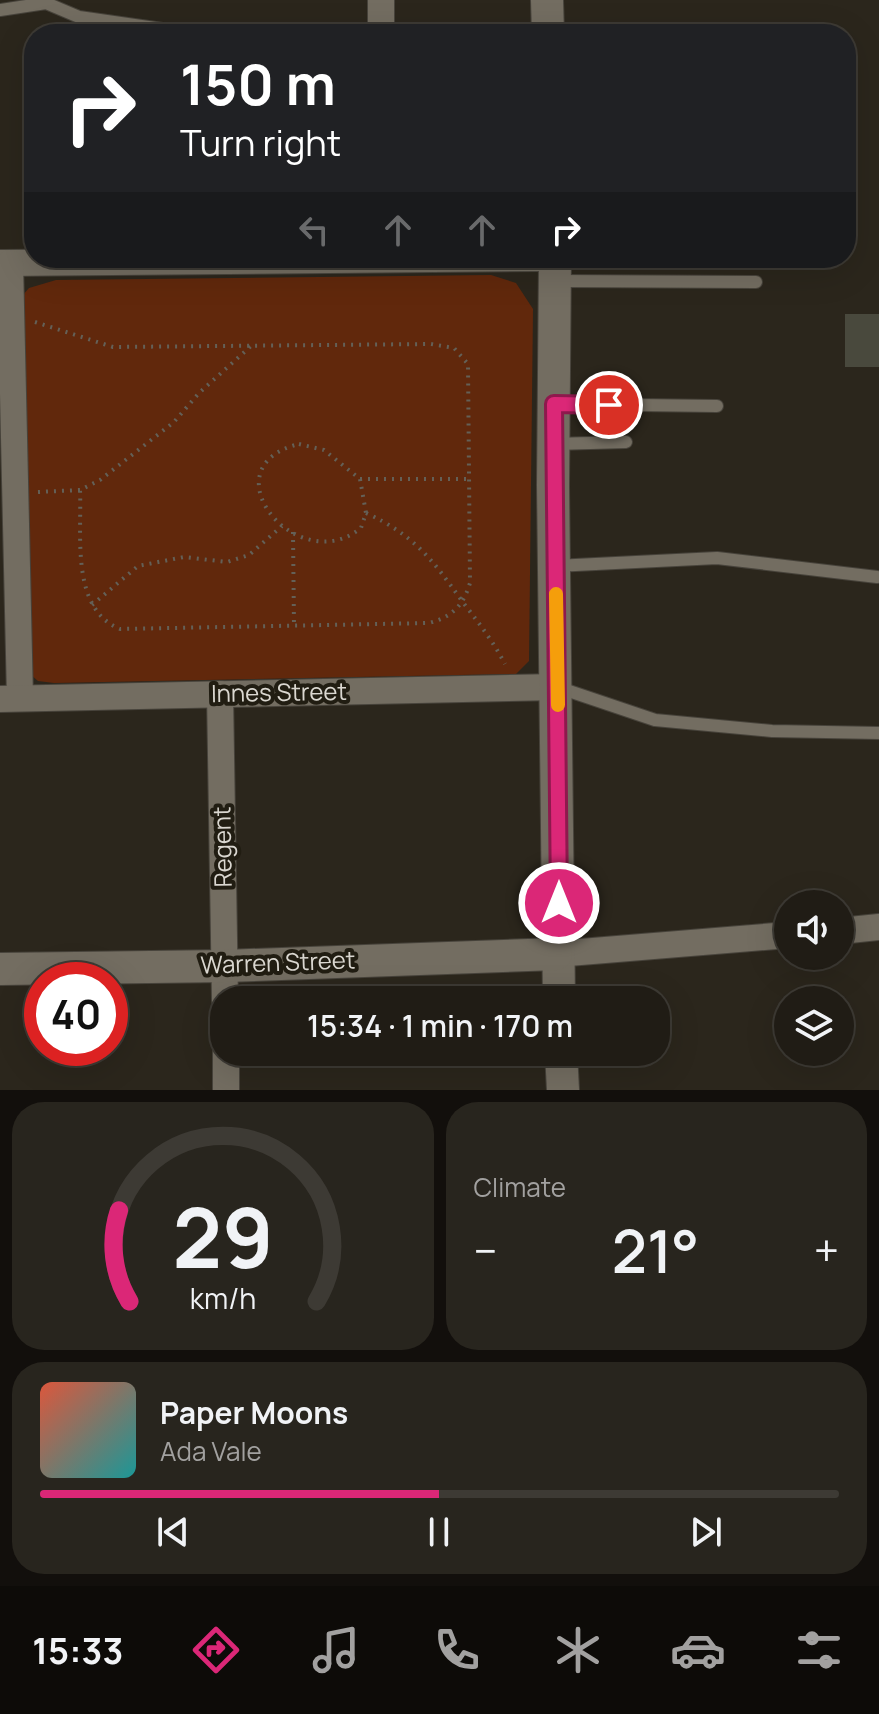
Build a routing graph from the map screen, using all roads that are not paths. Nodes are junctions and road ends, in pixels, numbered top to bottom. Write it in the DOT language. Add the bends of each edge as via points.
graph roads {
  1 [pos="547,0"];
  2 [pos="0,10"];
  3 [pos="128,24"];
  4 [pos="548,24"];
  5 [pos="5,263"];
  6 [pos="551,268"];
  7 [pos="577,268"];
  8 [pos="756,282"];
  9 [pos="554,404"];
  10 [pos="717,406"];
  11 [pos="626,442"];
  12 [pos="554,444"];
  13 [pos="555,566"];
  14 [pos="877,577"];
  15 [pos="557,687"];
  16 [pos="220,694"];
  17 [pos="10,699"];
  18 [pos="879,733"];
  19 [pos="879,927"];
  20 [pos="854,930"];
  21 [pos="774,936"];
  22 [pos="556,954"];
  23 [pos="225,966"];
  24 [pos="0,969"];
  25 [pos="225,986"];
  26 [pos="558,986"];
  27 [pos="226,1066"];
  28 [pos="562,1066"];
  29 [pos="226,1090"];
  30 [pos="563,1090"];
  1 -- 4 [label="street"];
  2 -- 3 [label="lane" via="46,3 79,17"];
  5 -- 17 [label="street" via="15,493"];
  6 -- 9 [label="street"];
  7 -- 8 [label="lane"];
  9 -- 10 [label="lane"];
  9 -- 12 [label="street"];
  11 -- 12 [label="lane"];
  12 -- 13 [label="street"];
  13 -- 14 [label="lane" via="717,558"];
  13 -- 15 [label="street"];
  15 -- 16 [label="street, Innes Street"];
  15 -- 18 [label="lane" via="655,720 772,731"];
  15 -- 22 [label="street"];
  16 -- 17 [label="street, Innes Street"];
  16 -- 23 [label="street, Regent"];
  19 -- 20 [label="street"];
  21 -- 22 [label="street"];
  22 -- 23 [label="street, Warren Street"];
  22 -- 26 [label="street"];
  23 -- 24 [label="street, Warren Street"];
  23 -- 25 [label="street, Regent"];
  27 -- 29 [label="street"];
  28 -- 30 [label="street"];
}
